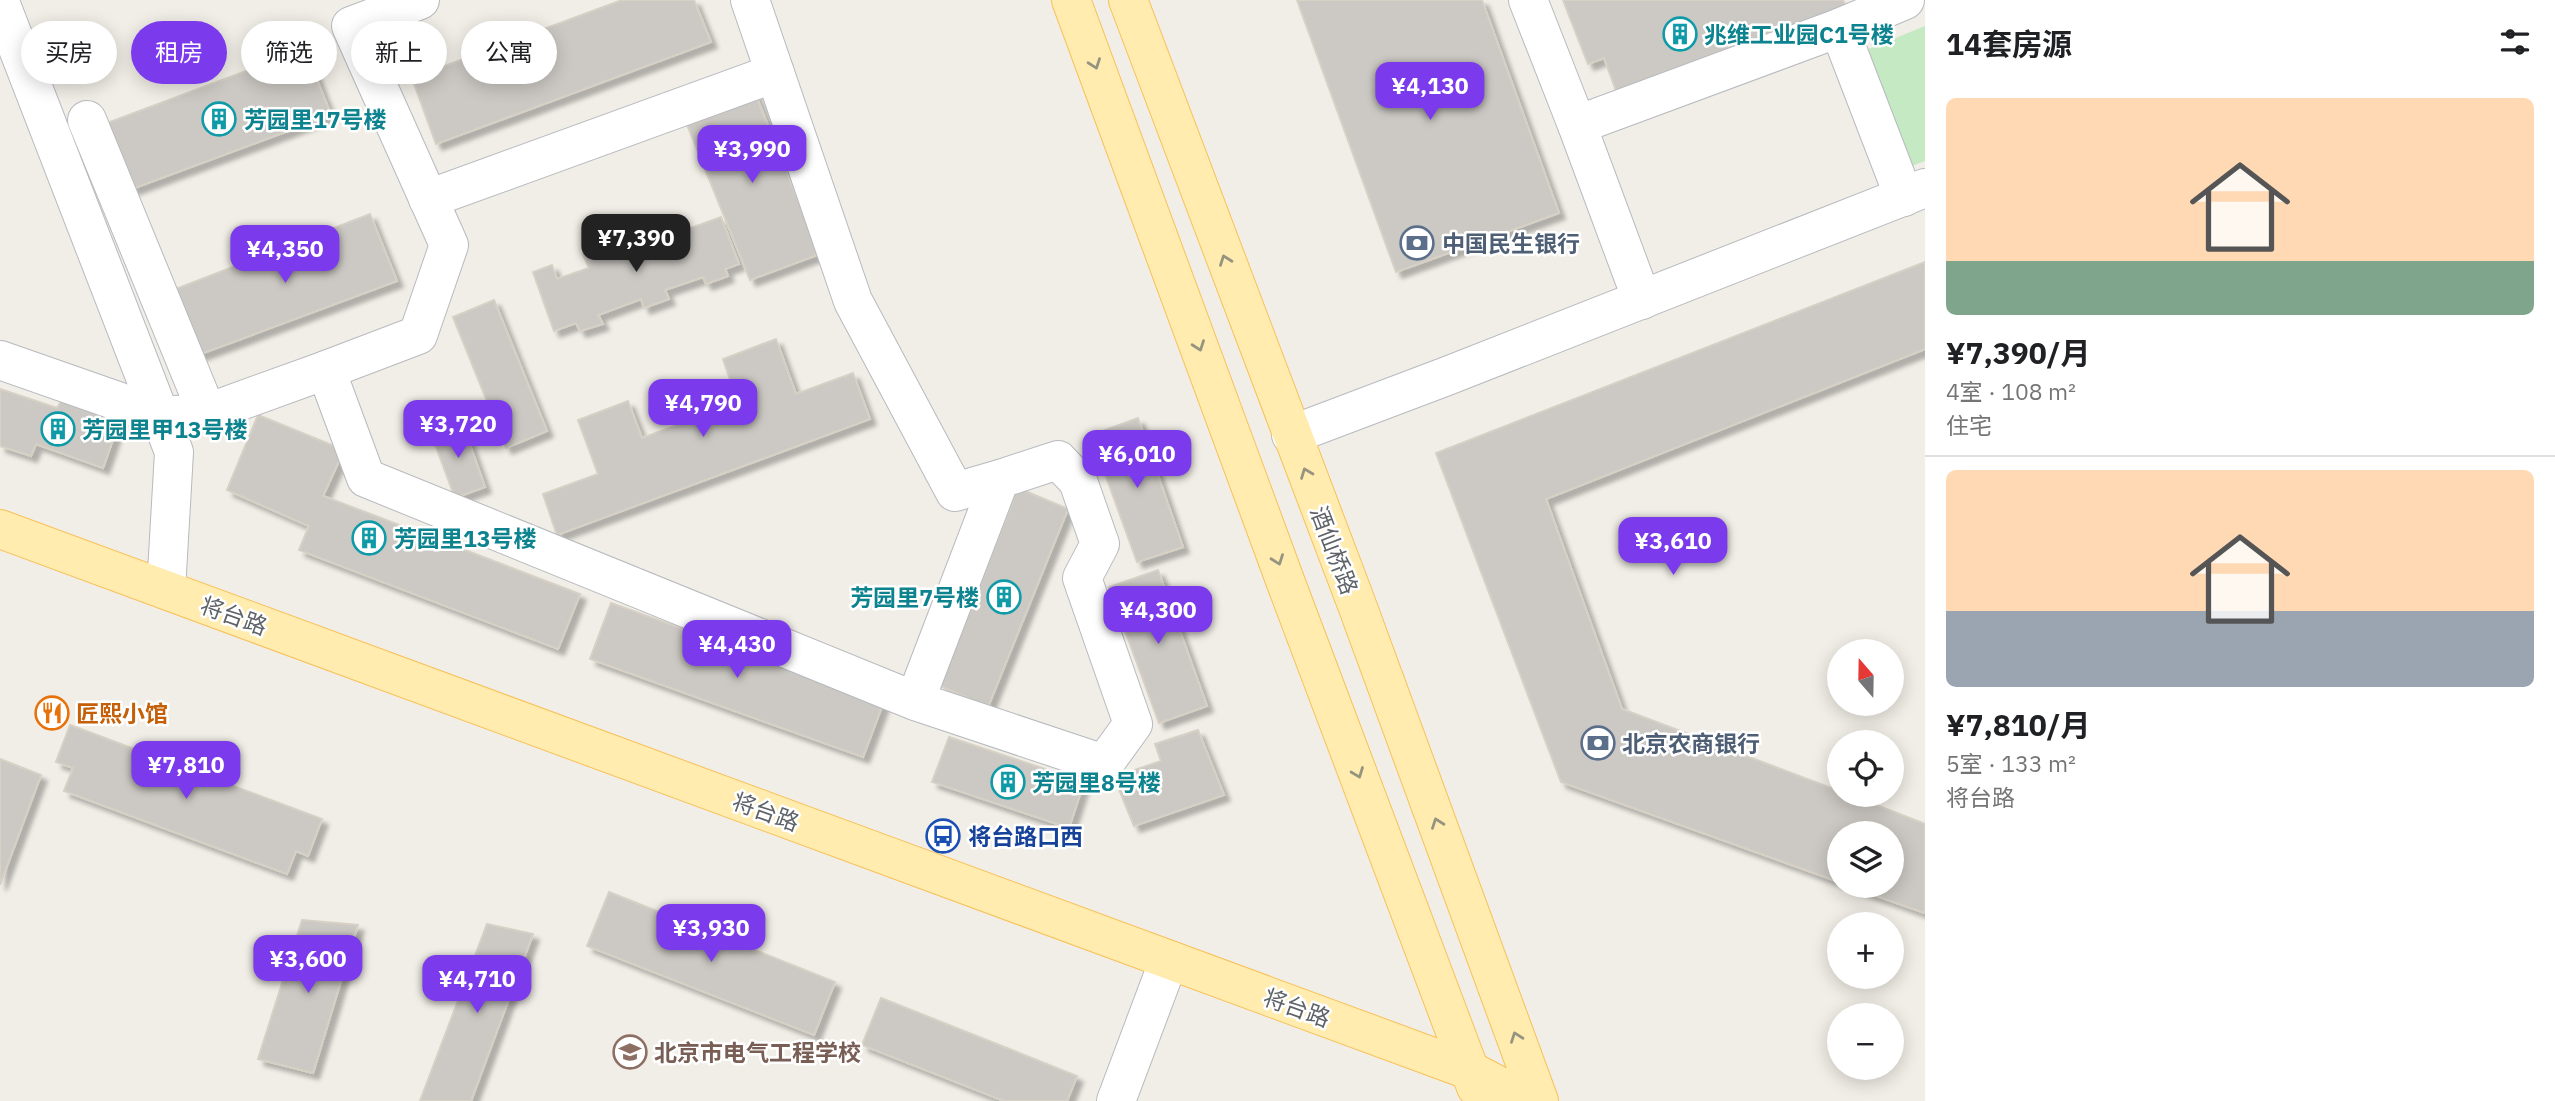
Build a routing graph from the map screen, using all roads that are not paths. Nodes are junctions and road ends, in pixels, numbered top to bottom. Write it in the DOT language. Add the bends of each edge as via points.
graph roads {
  1 [pos="420,0"];
  2 [pos="750,0"];
  3 [pos="1071,0"];
  4 [pos="1128,0"];
  5 [pos="1528,0"];
  6 [pos="1905,0"];
  7 [pos="0,2"];
  8 [pos="1839,28"];
  9 [pos="775,73"];
  10 [pos="87,120"];
  11 [pos="1577,125"];
  12 [pos="1914,192"];
  13 [pos="428,200"];
  14 [pos="1642,300"];
  15 [pos="0,360"];
  16 [pos="326,370"];
  17 [pos="207,413"];
  18 [pos="160,416"];
  19 [pos="1291,435"];
  20 [pos="1000,480"];
  21 [pos="0,528"];
  22 [pos="166,590"];
  23 [pos="915,701"];
  24 [pos="1169,960"];
  25 [pos="1476,1086"];
  26 [pos="1116,1101"];
  27 [pos="1528,1101"];
  28 [pos="1539,1101"];
  1 -- 13 [label="street" via="351,26"];
  2 -- 9 [label="street"];
  3 -- 25 [label="main road, one-way"];
  19 -- 4 [label="main road, 酒仙桥路, one-way"];
  5 -- 11 [label="street"];
  6 -- 8 [label="street"];
  7 -- 18 [label="street"];
  8 -- 11 [label="street"];
  8 -- 12 [label="street"];
  9 -- 13 [label="street"];
  9 -- 20 [label="street" via="853,302 955,492"];
  10 -- 17 [label="street"];
  11 -- 14 [label="street"];
  12 -- 14 [label="street"];
  13 -- 16 [label="street" via="449,245 418,335"];
  14 -- 19 [label="street"];
  15 -- 18 [label="street"];
  16 -- 17 [label="street"];
  16 -- 23 [label="street" via="366,478"];
  17 -- 18 [label="street"];
  18 -- 22 [label="street" via="174,452"];
  28 -- 19 [label="main road, 酒仙桥路, one-way"];
  20 -- 23 [label="street"];
  20 -- 23 [label="street" via="1058,460 1078,481 1100,544 1082,578 1133,724 1104,764"];
  21 -- 22 [label="main road, 将台路"];
  22 -- 24 [label="main road, 将台路"];
  24 -- 25 [label="main road, 将台路"];
  24 -- 26 [label="street"];
  25 -- 27 [label="main road, 将台路"];
}
